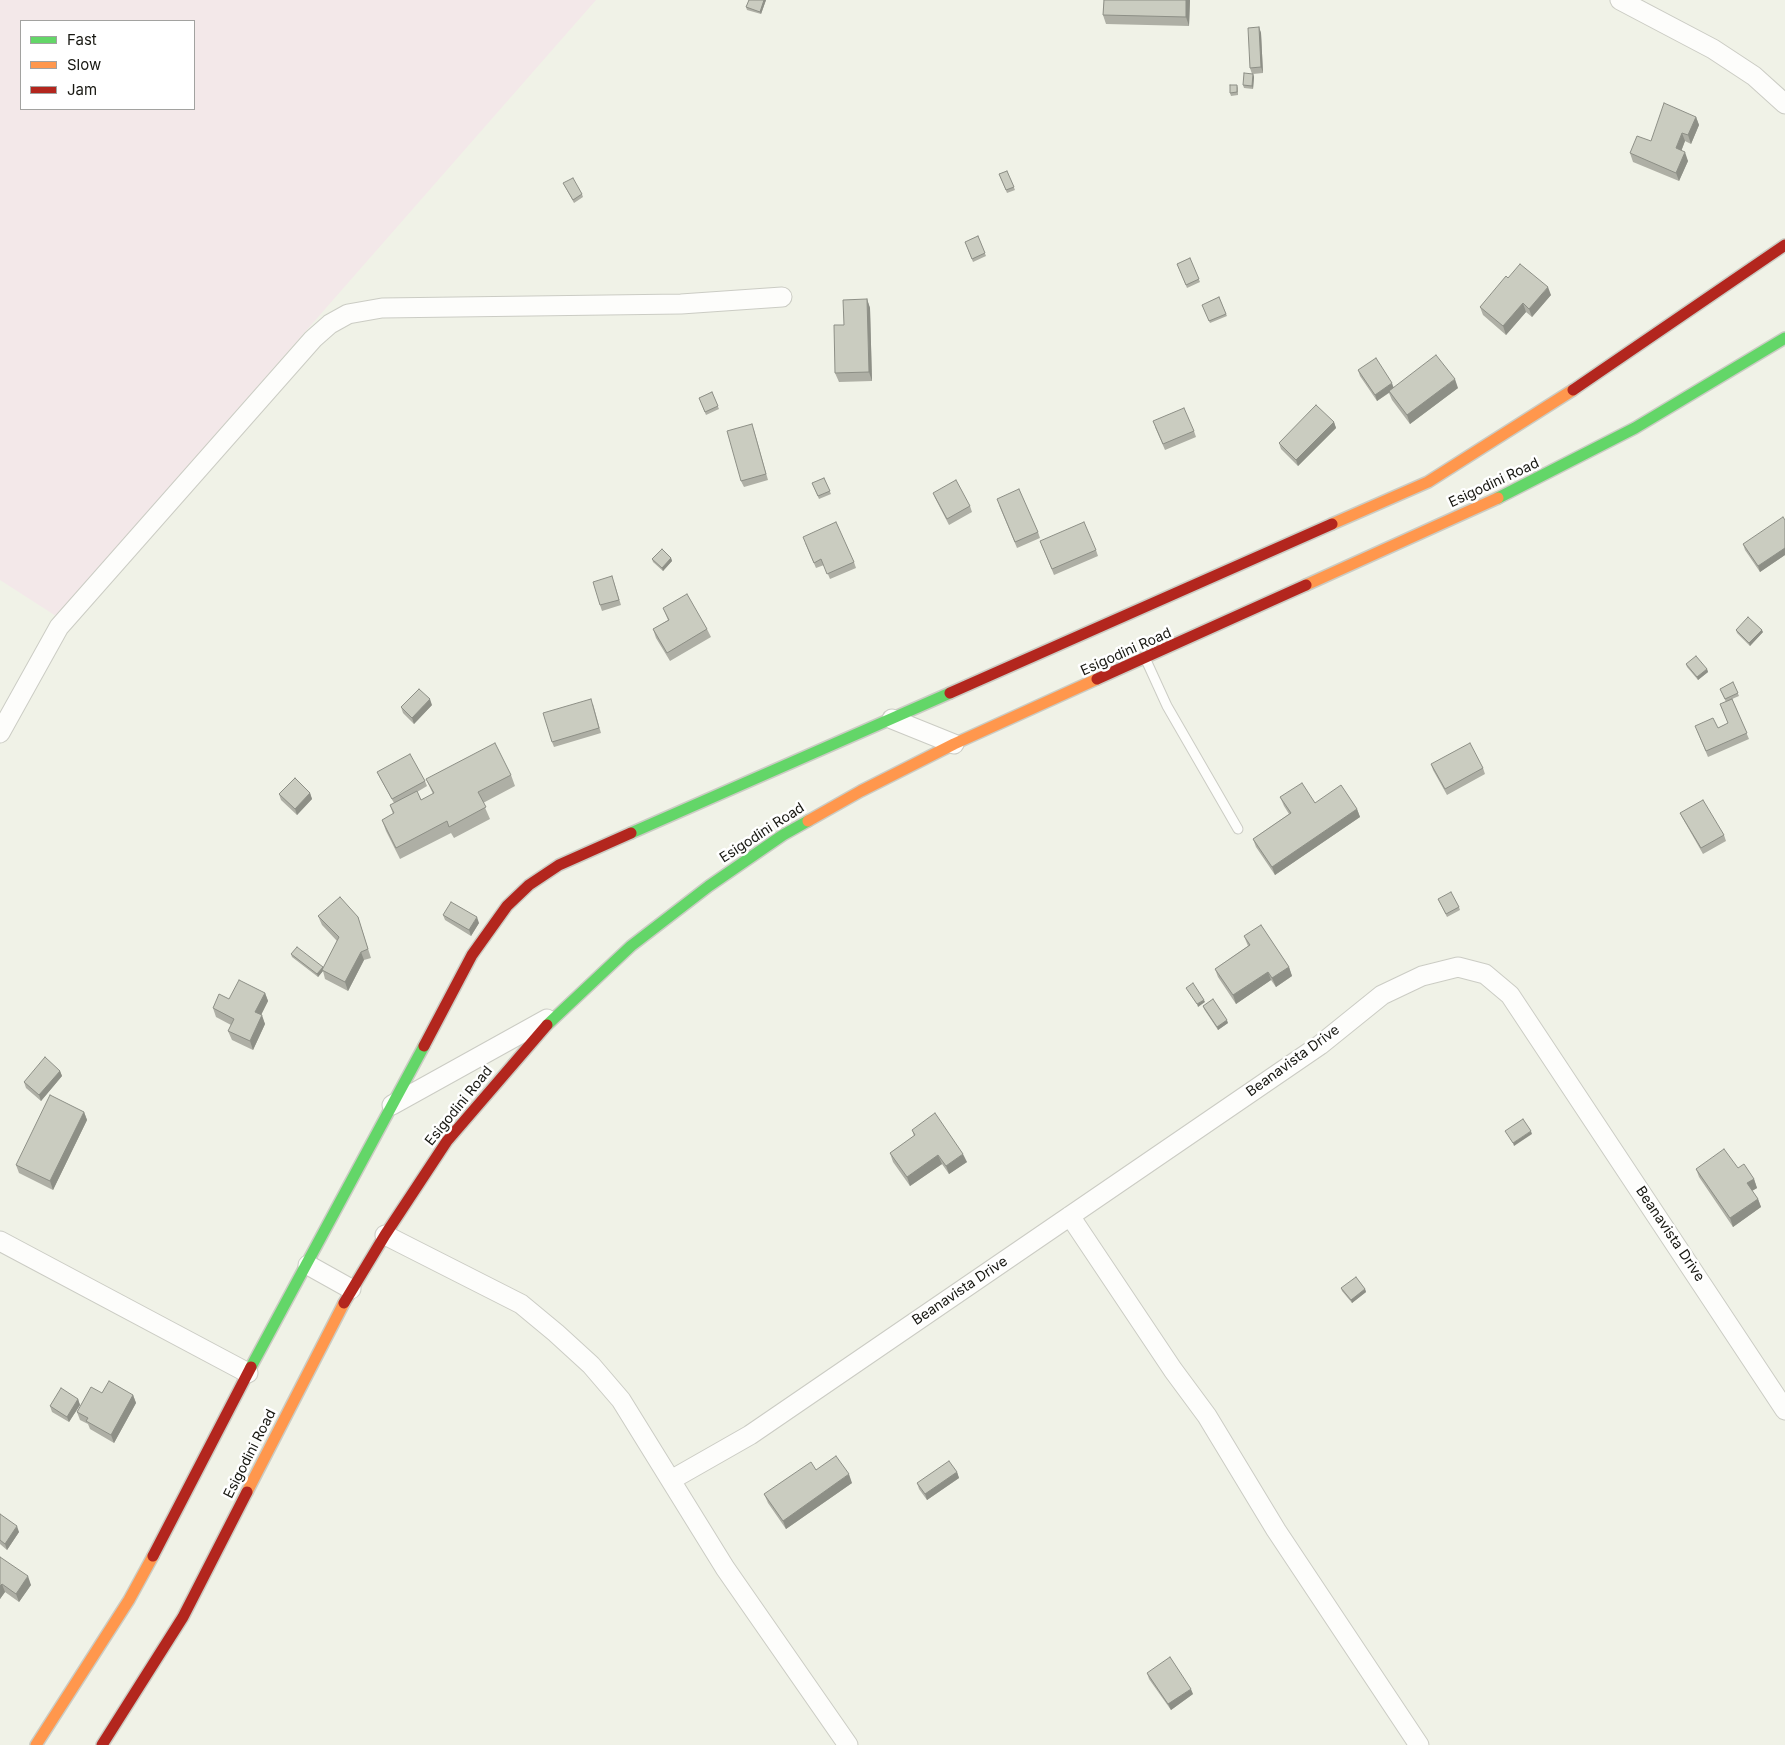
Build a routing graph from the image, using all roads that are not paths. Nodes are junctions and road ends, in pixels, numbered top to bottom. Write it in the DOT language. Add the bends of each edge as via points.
graph roads {
  1 [pos="1620,0"];
  2 [pos="1785,104"];
  3 [pos="1785,245"];
  4 [pos="782,297"];
  5 [pos="1785,338"];
  6 [pos="1146,659"];
  7 [pos="892,719"];
  8 [pos="0,733"];
  9 [pos="954,744"];
  10 [pos="1238,829"];
  11 [pos="556,1014"];
  12 [pos="392,1105"];
  13 [pos="1070,1216"];
  14 [pos="385,1235"];
  15 [pos="0,1242"];
  16 [pos="308,1265"];
  17 [pos="351,1289"];
  18 [pos="248,1373"];
  19 [pos="1785,1410"];
  20 [pos="671,1480"];
  21 [pos="36,1745"];
  22 [pos="102,1745"];
  23 [pos="848,1745"];
  24 [pos="1419,1745"];
  1 -- 2 [label="street" via="1713,49 1754,76"];
  3 -- 7 [label="street" via="1533,417 1428,482"];
  4 -- 8 [label="street" via="662,305 382,308 348,314 330,324 312,339 59,627"];
  5 -- 6 [label="street, Esigodini Road" via="1703,389 1577,459"];
  6 -- 9 [label="street, Esigodini Road"];
  6 -- 10 [label="lane" via="1167,706"];
  7 -- 9 [label="street"];
  7 -- 12 [label="street" via="559,865 529,885 501,913 472,955"];
  9 -- 11 [label="street, Esigodini Road" via="783,835 709,886 632,946"];
  11 -- 12 [label="street"];
  11 -- 14 [label="street, Esigodini Road" via="447,1141"];
  12 -- 16 [label="street"];
  13 -- 19 [label="street, Beanavista Drive" via="1320,1045 1382,995 1422,976 1458,967 1484,974 1510,995"];
  13 -- 20 [label="street, Beanavista Drive" via="750,1435"];
  13 -- 24 [label="street" via="1207,1416 1276,1530"];
  14 -- 17 [label="street, Esigodini Road"];
  14 -- 20 [label="street" via="521,1304 556,1333 591,1365 621,1400"];
  15 -- 18 [label="street"];
  16 -- 17 [label="street"];
  16 -- 18 [label="street"];
  17 -- 22 [label="street, Esigodini Road" via="183,1617"];
  18 -- 21 [label="street" via="129,1600"];
  20 -- 23 [label="street" via="725,1568"];
}
